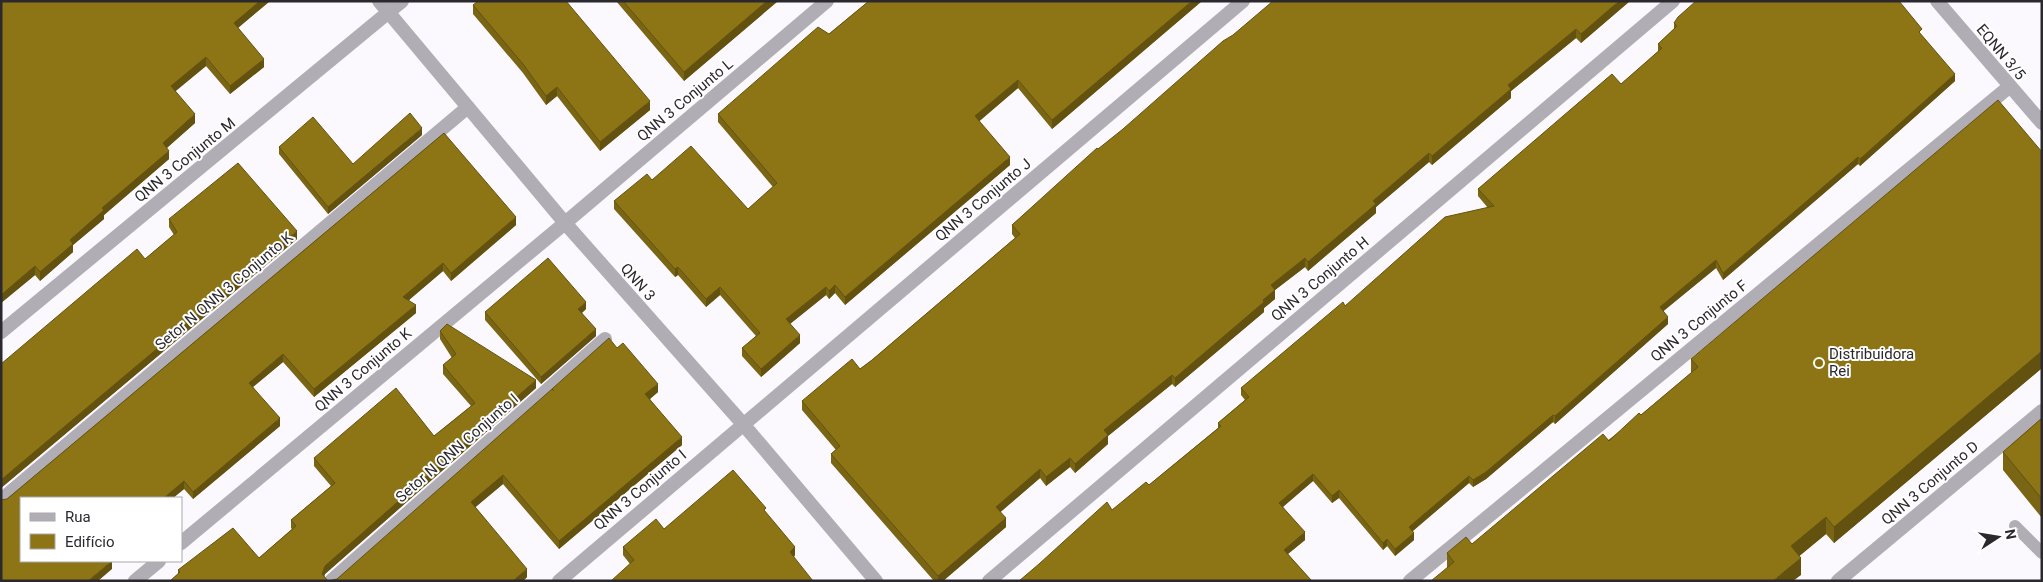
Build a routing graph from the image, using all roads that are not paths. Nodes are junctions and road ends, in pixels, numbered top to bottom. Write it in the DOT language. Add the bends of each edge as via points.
graph roads {
  1 [pos="379,1"];
  2 [pos="402,1"];
  3 [pos="827,1"];
  4 [pos="1243,1"];
  5 [pos="1673,1"];
  6 [pos="1937,1"];
  7 [pos="389,13"];
  8 [pos="2009,87"];
  9 [pos="468,107"];
  10 [pos="2042,123"];
  11 [pos="565,223"];
  12 [pos="1,332"];
  13 [pos="604,339"];
  14 [pos="2042,411"];
  15 [pos="743,424"];
  16 [pos="1,500"];
  17 [pos="2015,526"];
  18 [pos="182,541"];
  19 [pos="2042,553"];
  20 [pos="158,562"];
  21 [pos="135,581"];
  22 [pos="331,581"];
  23 [pos="559,581"];
  24 [pos="876,581"];
  25 [pos="989,581"];
  26 [pos="1410,581"];
  27 [pos="1838,581"];
  1 -- 7 [label="street, QNN 3"];
  2 -- 7 [label="street, QNN 3 Conjunto M"];
  3 -- 11 [label="street, QNN 3 Conjunto L"];
  4 -- 15 [label="street, QNN 3 Conjunto J"];
  5 -- 25 [label="street, QNN 3 Conjunto H"];
  6 -- 8 [label="street, EQNN 3/5"];
  7 -- 9 [label="street, QNN 3"];
  7 -- 12 [label="street, QNN 3 Conjunto M"];
  8 -- 10 [label="street, EQNN 3/5"];
  8 -- 26 [label="street, QNN 3 Conjunto F"];
  9 -- 11 [label="street, QNN 3"];
  9 -- 16 [label="street, Setor N QNN 3 Conjunto K"];
  11 -- 15 [label="street, QNN 3"];
  11 -- 18 [label="street, QNN 3 Conjunto K"];
  13 -- 22 [label="street, Setor N QNN Conjunto I"];
  14 -- 27 [label="street, QNN 3 Conjunto D"];
  15 -- 23 [label="street, QNN 3 Conjunto I"];
  15 -- 24 [label="street, QNN 3"];
  17 -- 19 [label="lane"];
  20 -- 21 [label="street"];
}
